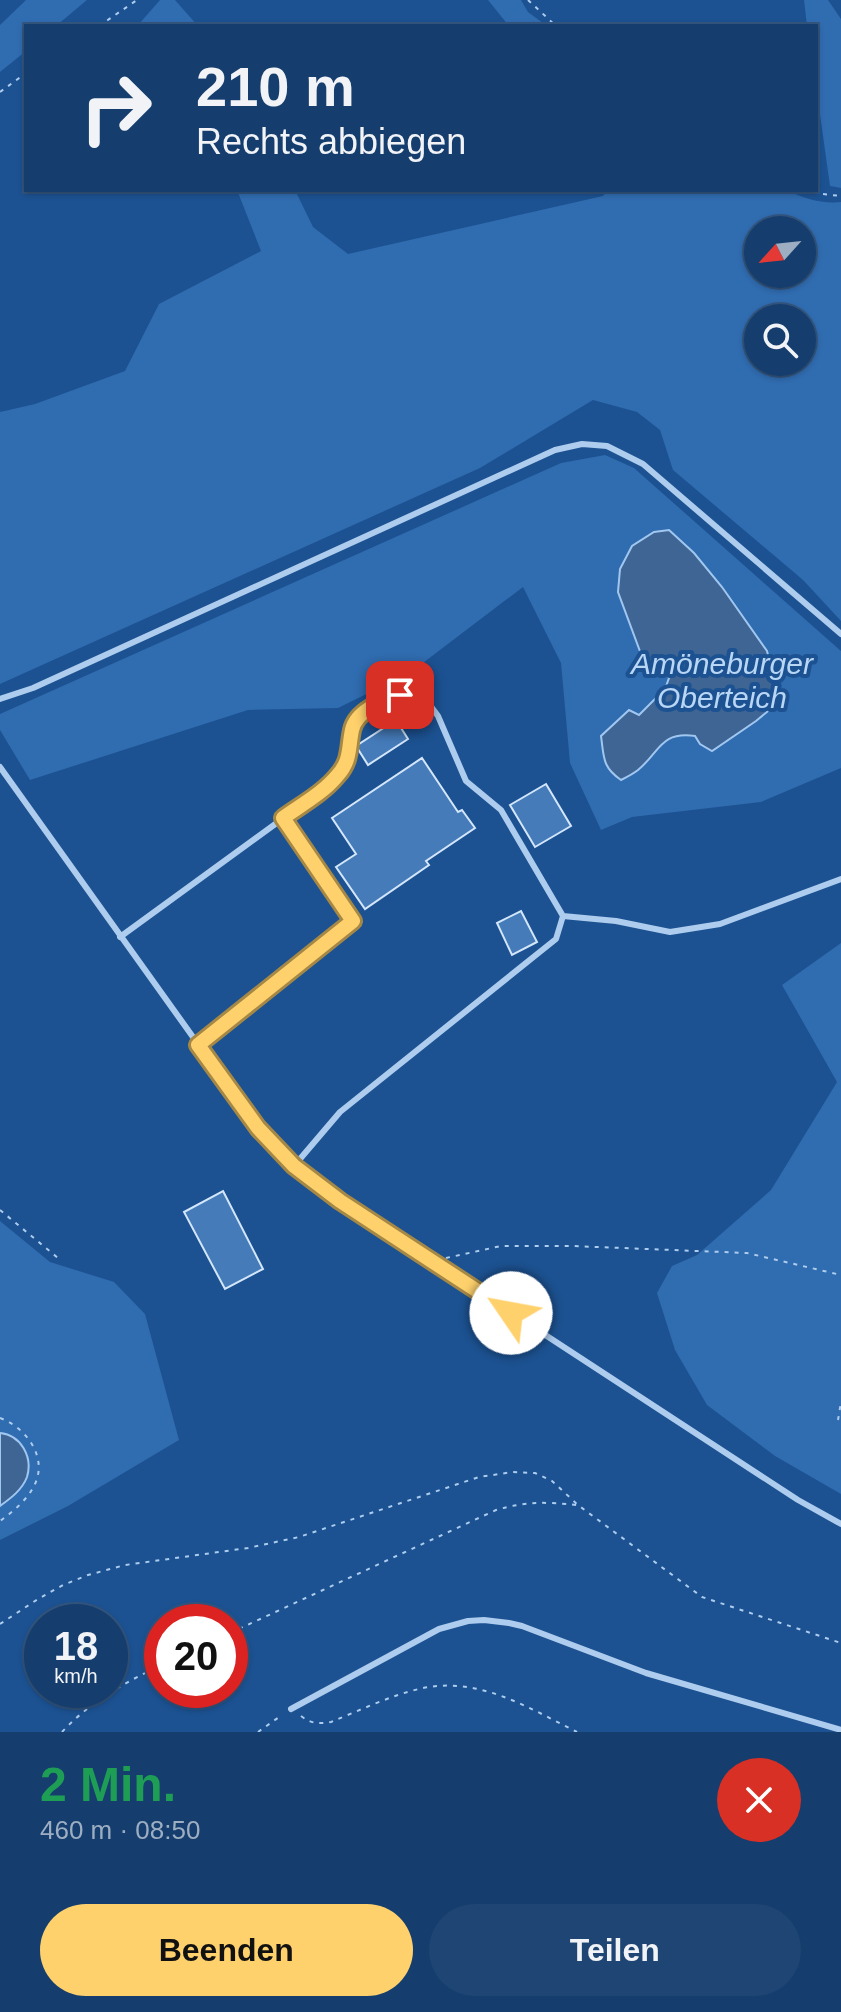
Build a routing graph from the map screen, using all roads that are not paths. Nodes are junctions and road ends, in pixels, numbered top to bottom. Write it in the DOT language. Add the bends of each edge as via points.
graph roads {
  1 [pos="841,634"];
  2 [pos="0,699"];
  3 [pos="0,767"];
  4 [pos="283,818"];
  5 [pos="841,879"];
  6 [pos="563,916"];
  7 [pos="120,937"];
  8 [pos="198,1045"];
  9 [pos="294,1166"];
  10 [pos="841,1524"];
  11 [pos="291,1709"];
  12 [pos="841,1730"];
  1 -- 2 [label="lane" via="643,464 607,446 582,444 555,450"];
  3 -- 7 [label="lane"];
  4 -- 6 [label="lane" via="337,776 349,757 352,726 365,712 415,693 438,716 466,781 501,810"];
  4 -- 7 [label="lane"];
  4 -- 8 [label="lane" via="353,921"];
  5 -- 6 [label="lane" via="720,924 670,932"];
  6 -- 9 [label="lane" via="556,939 340,1112"];
  7 -- 8 [label="lane"];
  8 -- 9 [label="lane" via="258,1128"];
  9 -- 10 [label="lane" via="432,1262"];
  11 -- 12 [label="lane" via="439,1629 484,1620 522,1626 646,1673"];
}
